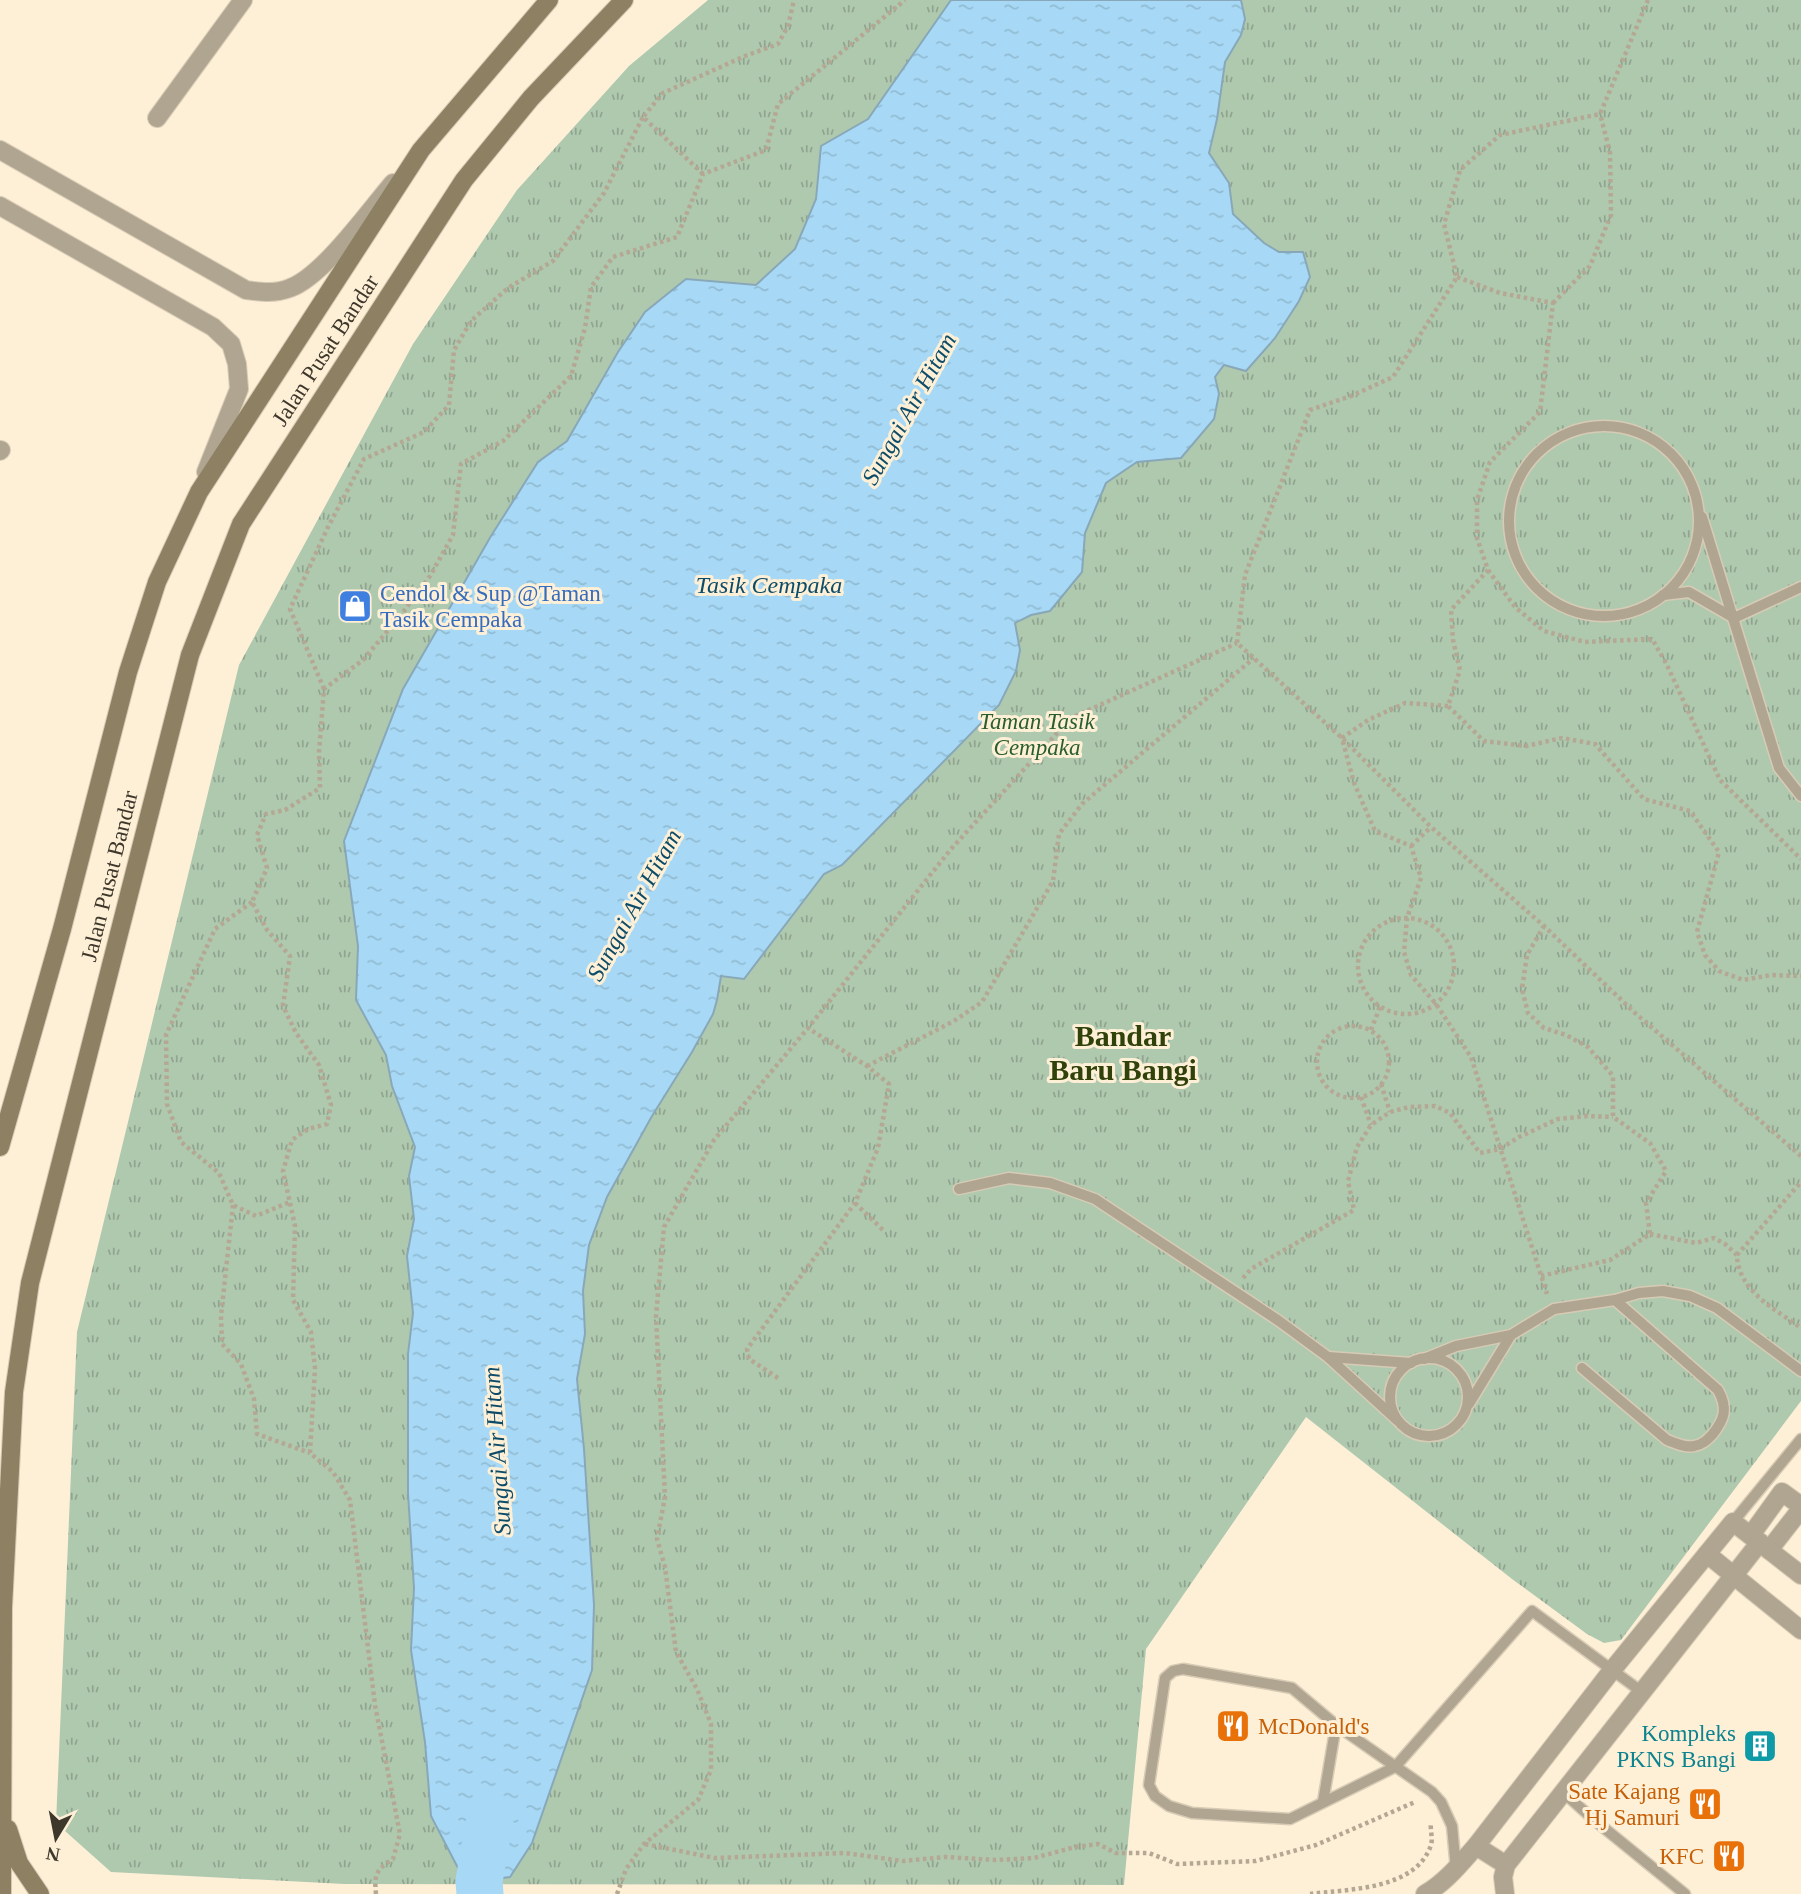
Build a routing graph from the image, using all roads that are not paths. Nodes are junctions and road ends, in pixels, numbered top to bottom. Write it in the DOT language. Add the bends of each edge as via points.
graph roads {
  1 [pos="243,0"];
  2 [pos="549,0"];
  3 [pos="624,0"];
  4 [pos="157,118"];
  5 [pos="0,150"];
  6 [pos="421,150"];
  7 [pos="0,205"];
  8 [pos="198,492"];
  9 [pos="1697,501"];
  10 [pos="1801,587"];
  11 [pos="1662,595"];
  12 [pos="1734,618"];
  13 [pos="1801,796"];
  14 [pos="0,1147"];
  15 [pos="959,1189"];
  16 [pos="1615,1300"];
  17 [pos="1511,1335"];
  18 [pos="1328,1357"];
  19 [pos="1424,1359"];
  20 [pos="1411,1363"];
  21 [pos="1582,1368"];
  22 [pos="1801,1371"];
  23 [pos="1467,1406"];
  24 [pos="1397,1420"];
  25 [pos="1801,1439"];
  26 [pos="1801,1507"];
  27 [pos="1733,1522"];
  28 [pos="1760,1542"];
  29 [pos="1707,1554"];
  30 [pos="1734,1576"];
  31 [pos="1801,1576"];
  32 [pos="1801,1630"];
  33 [pos="1613,1669"];
  34 [pos="1642,1692"];
  35 [pos="1336,1725"];
  36 [pos="1395,1767"];
  37 [pos="1563,1792"];
  38 [pos="1,1798"];
  39 [pos="1324,1802"];
  40 [pos="1476,1846"];
  41 [pos="1506,1865"];
  42 [pos="1456,1869"];
  43 [pos="2,1894"];
  44 [pos="40,1894"];
  45 [pos="1425,1894"];
  46 [pos="1505,1894"];
  47 [pos="1685,1894"];
  1 -- 4 [label="street"];
  2 -- 6 [label="main road, Jalan Pusat Bandar"];
  3 -- 38 [label="main road, Jalan Pusat Bandar" via="531,98 464,180 240,524 190,655 30,1283 14,1392 3,1608"];
  5 -- 6 [label="street" via="246,290 270,293 310,276"];
  6 -- 8 [label="main road, Jalan Pusat Bandar"];
  7 -- 8 [label="street" via="214,327 231,344 239,389"];
  8 -- 14 [label="main road, Jalan Pusat Bandar" via="157,582 128,672"];
  9 -- 11 [label="lane" via="1699,531 1691,560"];
  9 -- 11 [label="lane" via="1686,473 1667,450 1641,433 1609,426 1576,429 1546,444 1523,468 1510,499 1508,532 1518,564 1537,590 1562,607 1592,616 1622,615"];
  9 -- 12 [label="lane"];
  10 -- 12 [label="lane"];
  11 -- 12 [label="lane" via="1689,592"];
  12 -- 13 [label="lane" via="1779,768"];
  15 -- 18 [label="lane" via="1009,1178 1050,1183 1096,1199"];
  16 -- 17 [label="lane" via="1554,1309"];
  16 -- 21 [label="lane" via="1718,1390 1725,1412 1720,1425 1706,1441 1694,1446 1667,1440"];
  16 -- 22 [label="lane" via="1663,1291 1690,1296 1717,1308"];
  17 -- 19 [label="lane" via="1456,1346"];
  17 -- 23 [label="lane"];
  18 -- 20 [label="lane"];
  18 -- 24 [label="lane"];
  19 -- 20 [label="lane"];
  19 -- 23 [label="lane" via="1436,1359 1458,1372 1465,1382"];
  20 -- 24 [label="lane" via="1393,1382 1390,1395"];
  23 -- 24 [label="lane" via="1462,1418 1443,1434 1419,1435"];
  25 -- 27 [label="lane"];
  26 -- 28 [label="street"];
  26 -- 28 [label="street" via="1782,1492"];
  27 -- 28 [label="street"];
  27 -- 29 [label="street"];
  28 -- 30 [label="street"];
  28 -- 31 [label="street"];
  29 -- 30 [label="street"];
  29 -- 33 [label="street"];
  30 -- 32 [label="street"];
  30 -- 34 [label="street"];
  33 -- 34 [label="lane"];
  33 -- 36 [label="lane" via="1532,1611"];
  33 -- 40 [label="street"];
  34 -- 37 [label="street"];
  35 -- 36 [label="lane"];
  35 -- 39 [label="lane"];
  35 -- 39 [label="lane" via="1292,1688 1183,1669 1165,1678 1149,1785 1155,1796 1192,1813 1290,1819"];
  36 -- 39 [label="lane"];
  36 -- 42 [label="lane" via="1441,1802 1452,1826"];
  37 -- 41 [label="street"];
  37 -- 47 [label="lane"];
  38 -- 43 [label="main road, Jalan Pusat Bandar"];
  38 -- 44 [label="main road" via="19,1863"];
  40 -- 41 [label="street"];
  40 -- 42 [label="street"];
  41 -- 46 [label="street"];
  42 -- 45 [label="street"];
}
